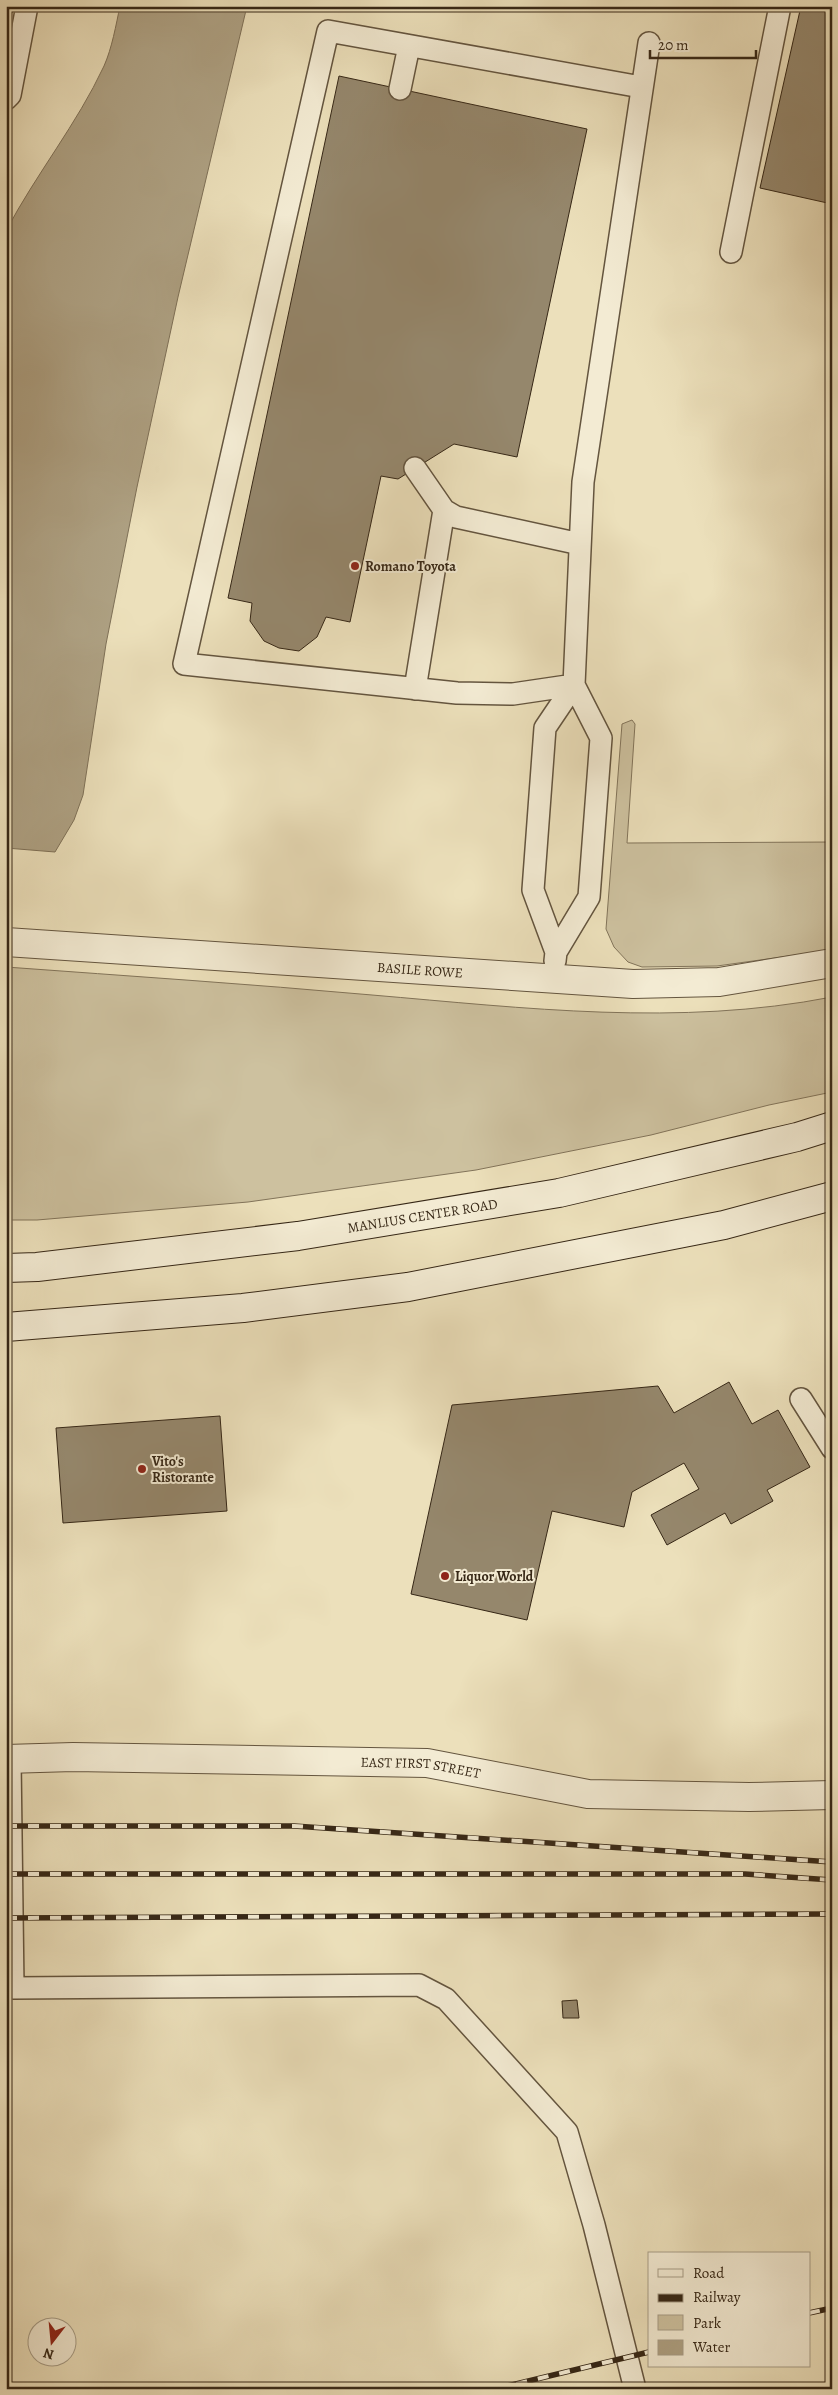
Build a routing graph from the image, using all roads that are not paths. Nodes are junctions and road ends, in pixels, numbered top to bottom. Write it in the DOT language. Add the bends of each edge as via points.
graph roads {
  1 [pos="27,6"];
  2 [pos="780,6"];
  3 [pos="649,43"];
  4 [pos="409,46"];
  5 [pos="641,87"];
  6 [pos="400,88"];
  7 [pos="6,99"];
  8 [pos="732,252"];
  9 [pos="415,468"];
  10 [pos="444,510"];
  11 [pos="580,544"];
  12 [pos="574,685"];
  13 [pos="415,689"];
  14 [pos="6,942"];
  15 [pos="556,952"];
  16 [pos="832,964"];
  17 [pos="553,979"];
  18 [pos="832,1126"];
  19 [pos="832,1196"];
  20 [pos="6,1268"];
  21 [pos="6,1327"];
  22 [pos="801,1399"];
  23 [pos="832,1448"];
  24 [pos="8,1759"];
  25 [pos="832,1795"];
  26 [pos="635,2389"];
  1 -- 7 [label="lane" via="10,95"];
  2 -- 8 [label="lane"];
  3 -- 5 [label="lane"];
  4 -- 5 [label="lane"];
  4 -- 6 [label="lane"];
  4 -- 13 [label="lane" via="328,31 184,664"];
  5 -- 11 [label="lane" via="583,482"];
  9 -- 10 [label="lane"];
  10 -- 11 [label="lane" via="456,517"];
  10 -- 13 [label="lane"];
  11 -- 12 [label="lane"];
  12 -- 13 [label="lane" via="513,694 457,694"];
  12 -- 15 [label="lane" via="545,728 533,890"];
  12 -- 15 [label="lane" via="601,738 589,897"];
  14 -- 17 [label="main road, BASILE ROWE"];
  15 -- 17 [label="lane"];
  16 -- 17 [label="main road, BASILE ROWE" via="719,982 633,984"];
  18 -- 20 [label="main road, MANLIUS CENTER ROAD" via="559,1194 298,1236"];
  19 -- 21 [label="main road" via="724,1225 408,1287 233,1309"];
  22 -- 23 [label="lane"];
  24 -- 25 [label="main road, EAST FIRST STREET" via="427,1763 588,1794"];
  24 -- 26 [label="lane" via="13,1988 420,1986 446,1998 567,2132"];
}
